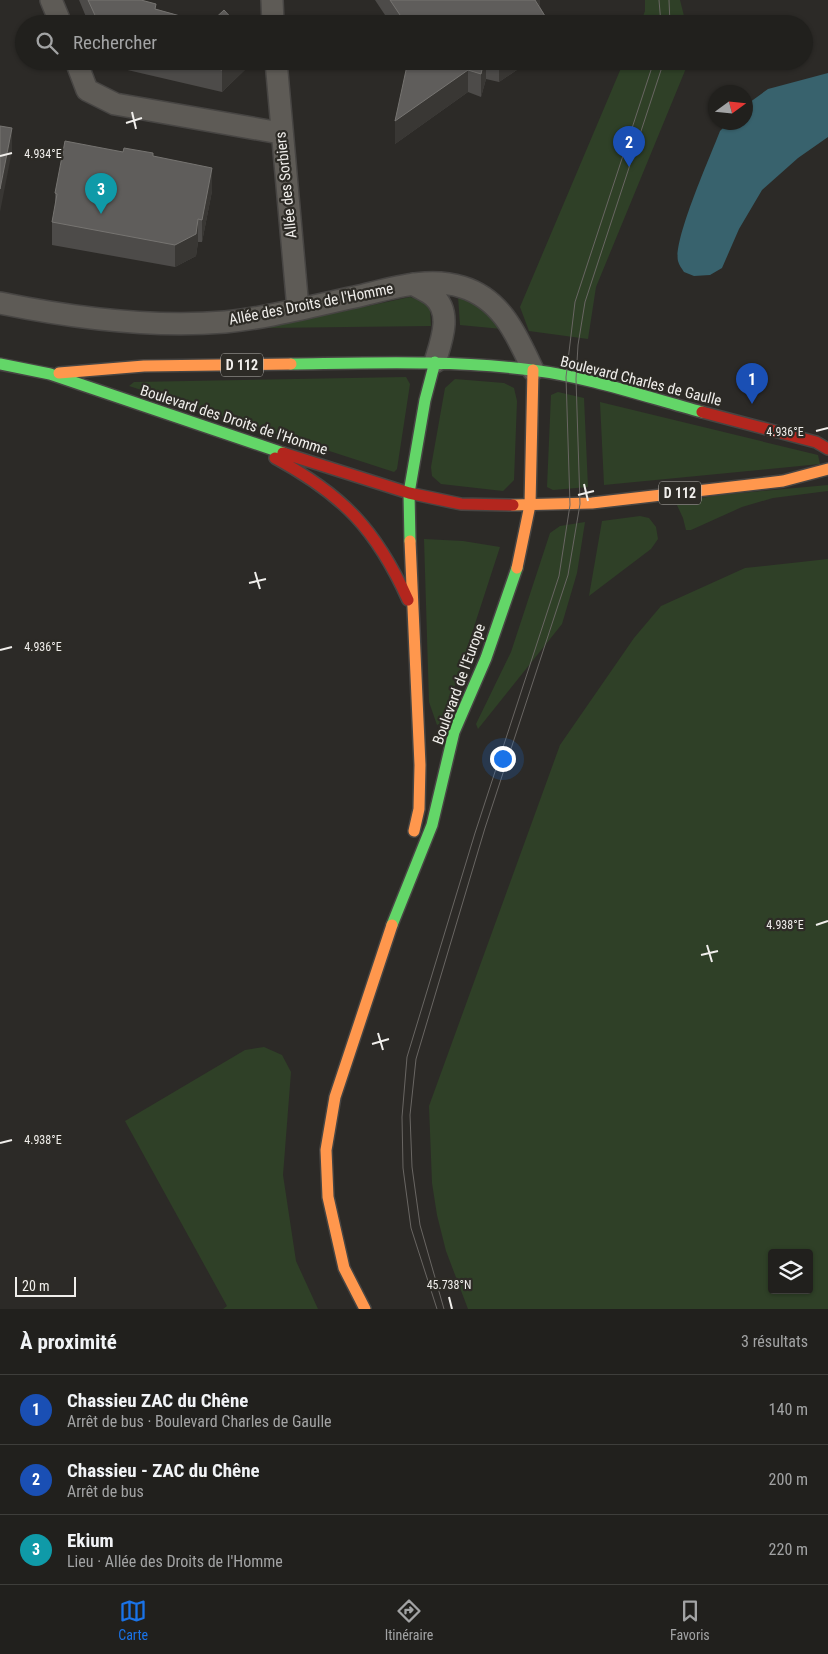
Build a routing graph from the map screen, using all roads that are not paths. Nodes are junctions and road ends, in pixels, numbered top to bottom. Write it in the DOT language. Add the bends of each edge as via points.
graph roads {
  1 [pos="51,0"];
  2 [pos="272,0"];
  3 [pos="57,15"];
  4 [pos="273,15"];
  5 [pos="79,70"];
  6 [pos="276,70"];
  7 [pos="280,133"];
  8 [pos="413,284"];
  9 [pos="0,303"];
  10 [pos="298,309"];
  11 [pos="435,362"];
  12 [pos="0,364"];
  13 [pos="533,370"];
  14 [pos="50,374"];
  15 [pos="236,438"];
  16 [pos="828,449"];
  17 [pos="828,469"];
  18 [pos="410,492"];
  19 [pos="530,505"];
  20 [pos="412,612"];
  21 [pos="391,927"];
  22 [pos="365,1309"];
  1 -- 3 [label="street"];
  2 -- 4 [label="street"];
  5 -- 7 [label="street" via="87,90 115,104"];
  6 -- 7 [label="street, Allée des Sorbiers"];
  7 -- 10 [label="street, Allée des Sorbiers"];
  8 -- 10 [label="street, Allée des Droits de l'Homme"];
  8 -- 11 [label="street, Allée des Droits de l'Homme" via="434,296 442,306 444,335"];
  8 -- 13 [label="street, Allée des Droits de l'Homme" via="443,282 465,288 489,301 505,315"];
  9 -- 10 [label="street, Allée des Droits de l'Homme" via="57,315 150,323 225,322"];
  11 -- 13 [label="street, Boulevard des Droits de l'Homme"];
  11 -- 14 [label="street, Boulevard des Droits de l'Homme / D 112" via="144,366"];
  11 -- 18 [label="street, Boulevard de l'Europe" via="425,400"];
  12 -- 14 [label="street, Boulevard des Droits de l'Homme / D 112"];
  13 -- 16 [label="street, Boulevard Charles de Gaulle" via="603,385 816,442"];
  13 -- 19 [label="street, Boulevard de l'Europe"];
  14 -- 15 [label="street, Boulevard des Droits de l'Homme / D 112"];
  15 -- 18 [label="street, Boulevard des Droits de l'Homme / D 112"];
  15 -- 20 [label="street, Boulevard de l'Europe" via="304,473 350,507 381,547 399,578"];
  17 -- 19 [label="street, D 112" via="783,481 580,504"];
  18 -- 19 [label="street, Boulevard des Droits de l'Homme" via="461,504"];
  18 -- 20 [label="street, Boulevard de l'Europe"];
  19 -- 21 [label="street, Boulevard de l'Europe" via="516,570 486,658 454,732 432,825"];
  20 -- 21 [label="street, Boulevard de l'Europe" via="420,765 419,809"];
  21 -- 22 [label="street, Boulevard de l'Europe" via="335,1097 326,1150 328,1197 342,1259"];
}
